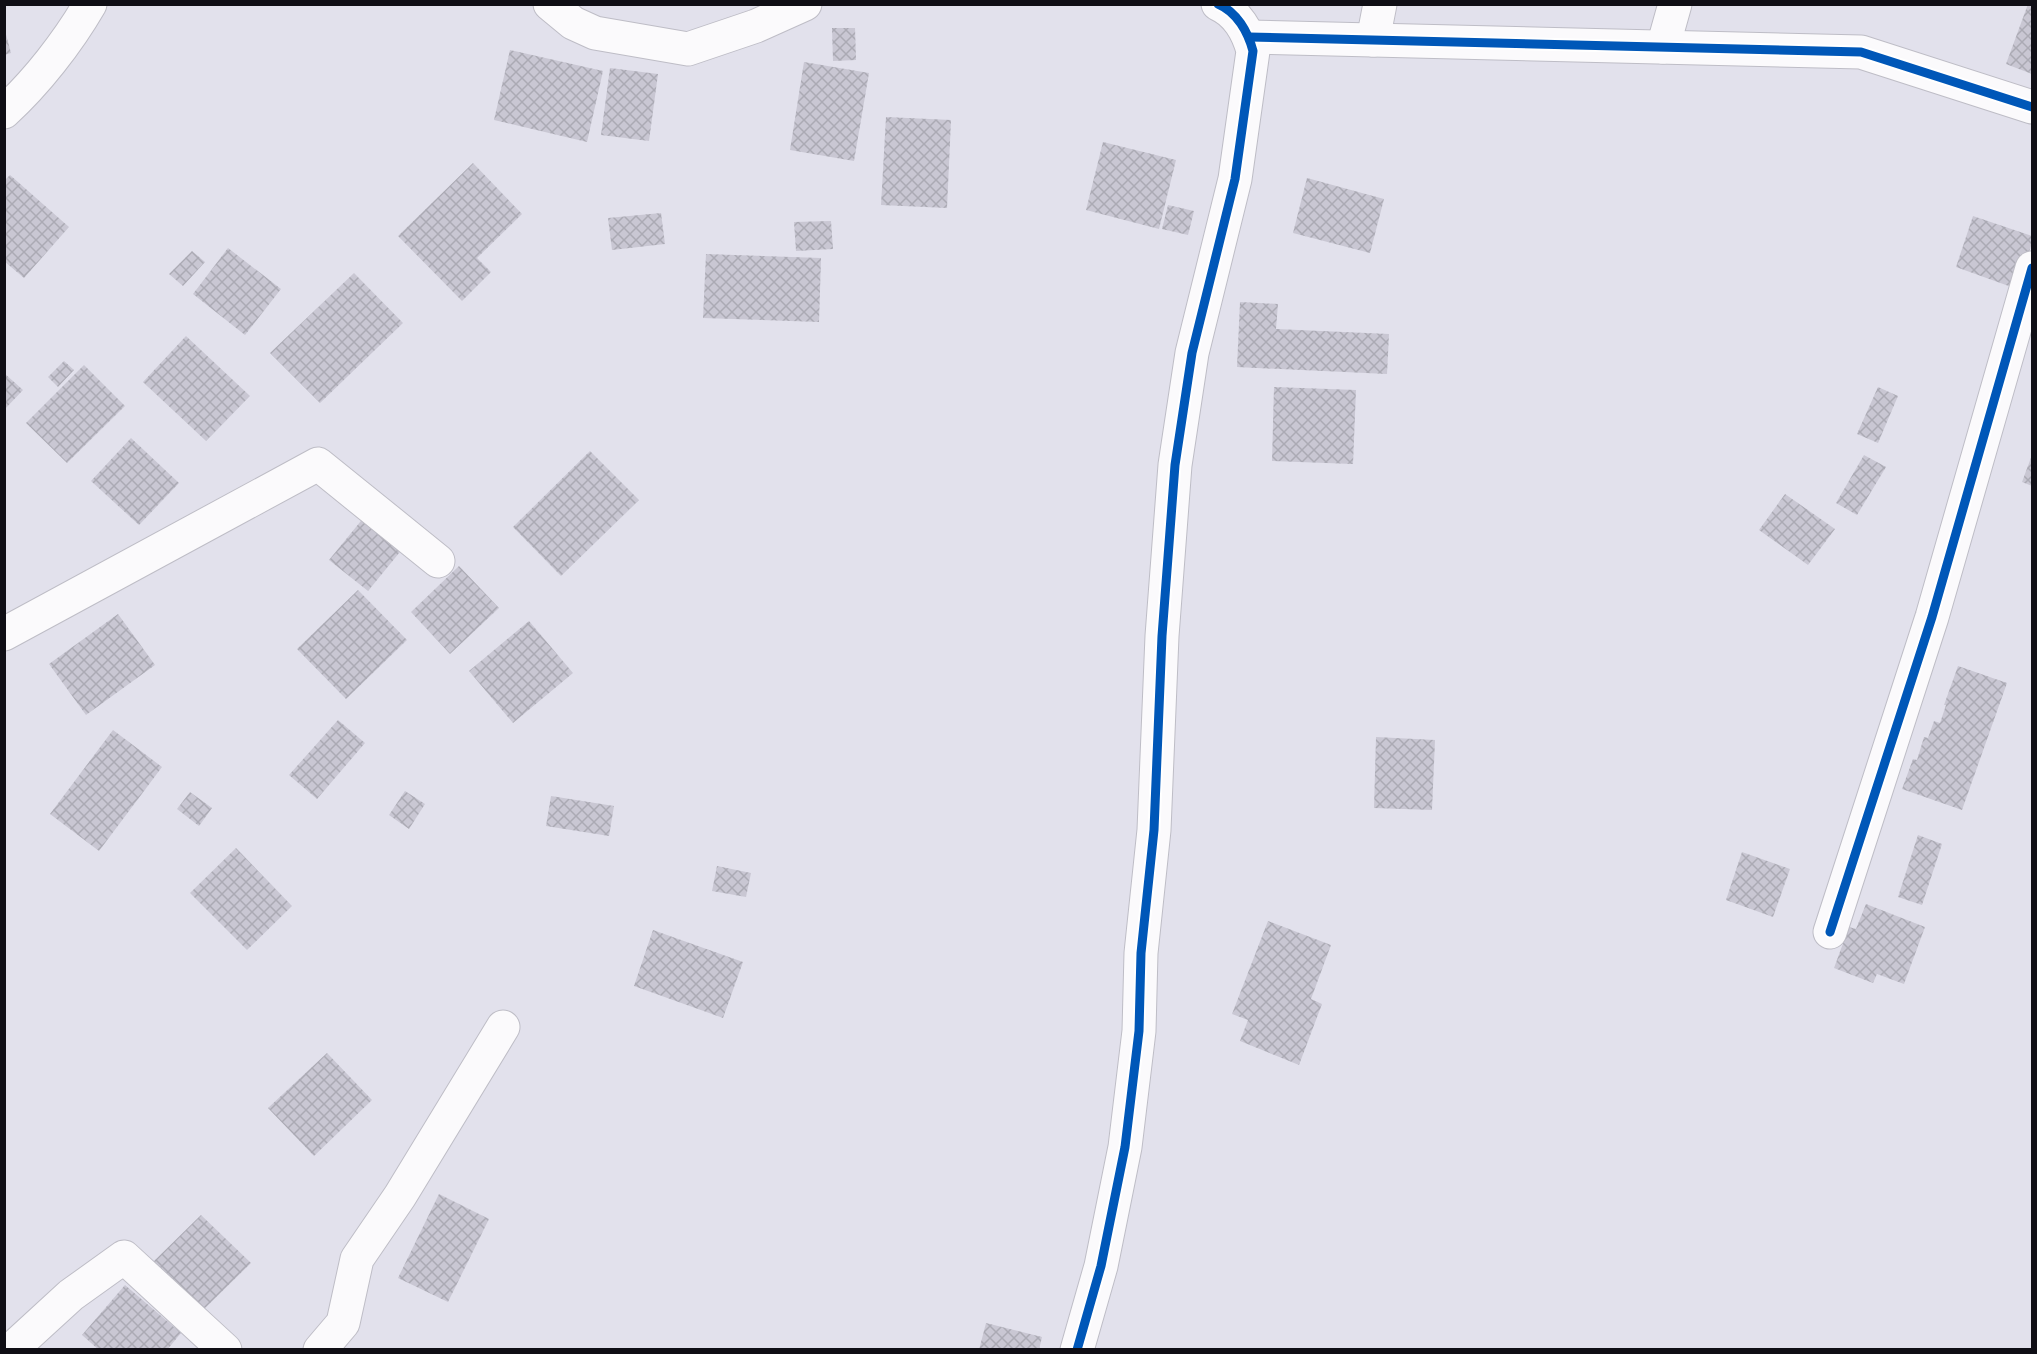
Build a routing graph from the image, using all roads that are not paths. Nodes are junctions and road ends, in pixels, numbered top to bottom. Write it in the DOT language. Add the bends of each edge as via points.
graph roads {
  1 [pos="90,4"];
  2 [pos="550,4"];
  3 [pos="805,4"];
  4 [pos="1218,4"];
  5 [pos="1380,4"];
  6 [pos="1675,4"];
  7 [pos="1249,37"];
  8 [pos="1373,40"];
  9 [pos="1663,47"];
  10 [pos="2032,107"];
  11 [pos="4,112"];
  12 [pos="2032,268"];
  13 [pos="438,561"];
  14 [pos="4,633"];
  15 [pos="1830,932"];
  16 [pos="502,1027"];
  17 [pos="11,1350"];
  18 [pos="225,1350"];
  19 [pos="320,1350"];
  20 [pos="1077,1350"];
  1 -- 11 [label="street" via="22,96"];
  2 -- 3 [label="street" via="573,23 595,33 688,49"];
  4 -- 7 [label="street" via="1238,20"];
  5 -- 8 [label="street"];
  6 -- 9 [label="street"];
  7 -- 8 [label="street"];
  7 -- 20 [label="street" via="1253,51 1235,179 1192,352 1175,465 1162,636 1154,830 1141,953 1139,1030 1125,1147 1101,1266"];
  8 -- 9 [label="street"];
  9 -- 10 [label="street" via="1861,52"];
  12 -- 15 [label="street" via="1932,617"];
  13 -- 14 [label="street" via="318,464"];
  16 -- 19 [label="street" via="400,1196 357,1258 343,1323"];
  17 -- 18 [label="street" via="71,1295 124,1257"];
}
